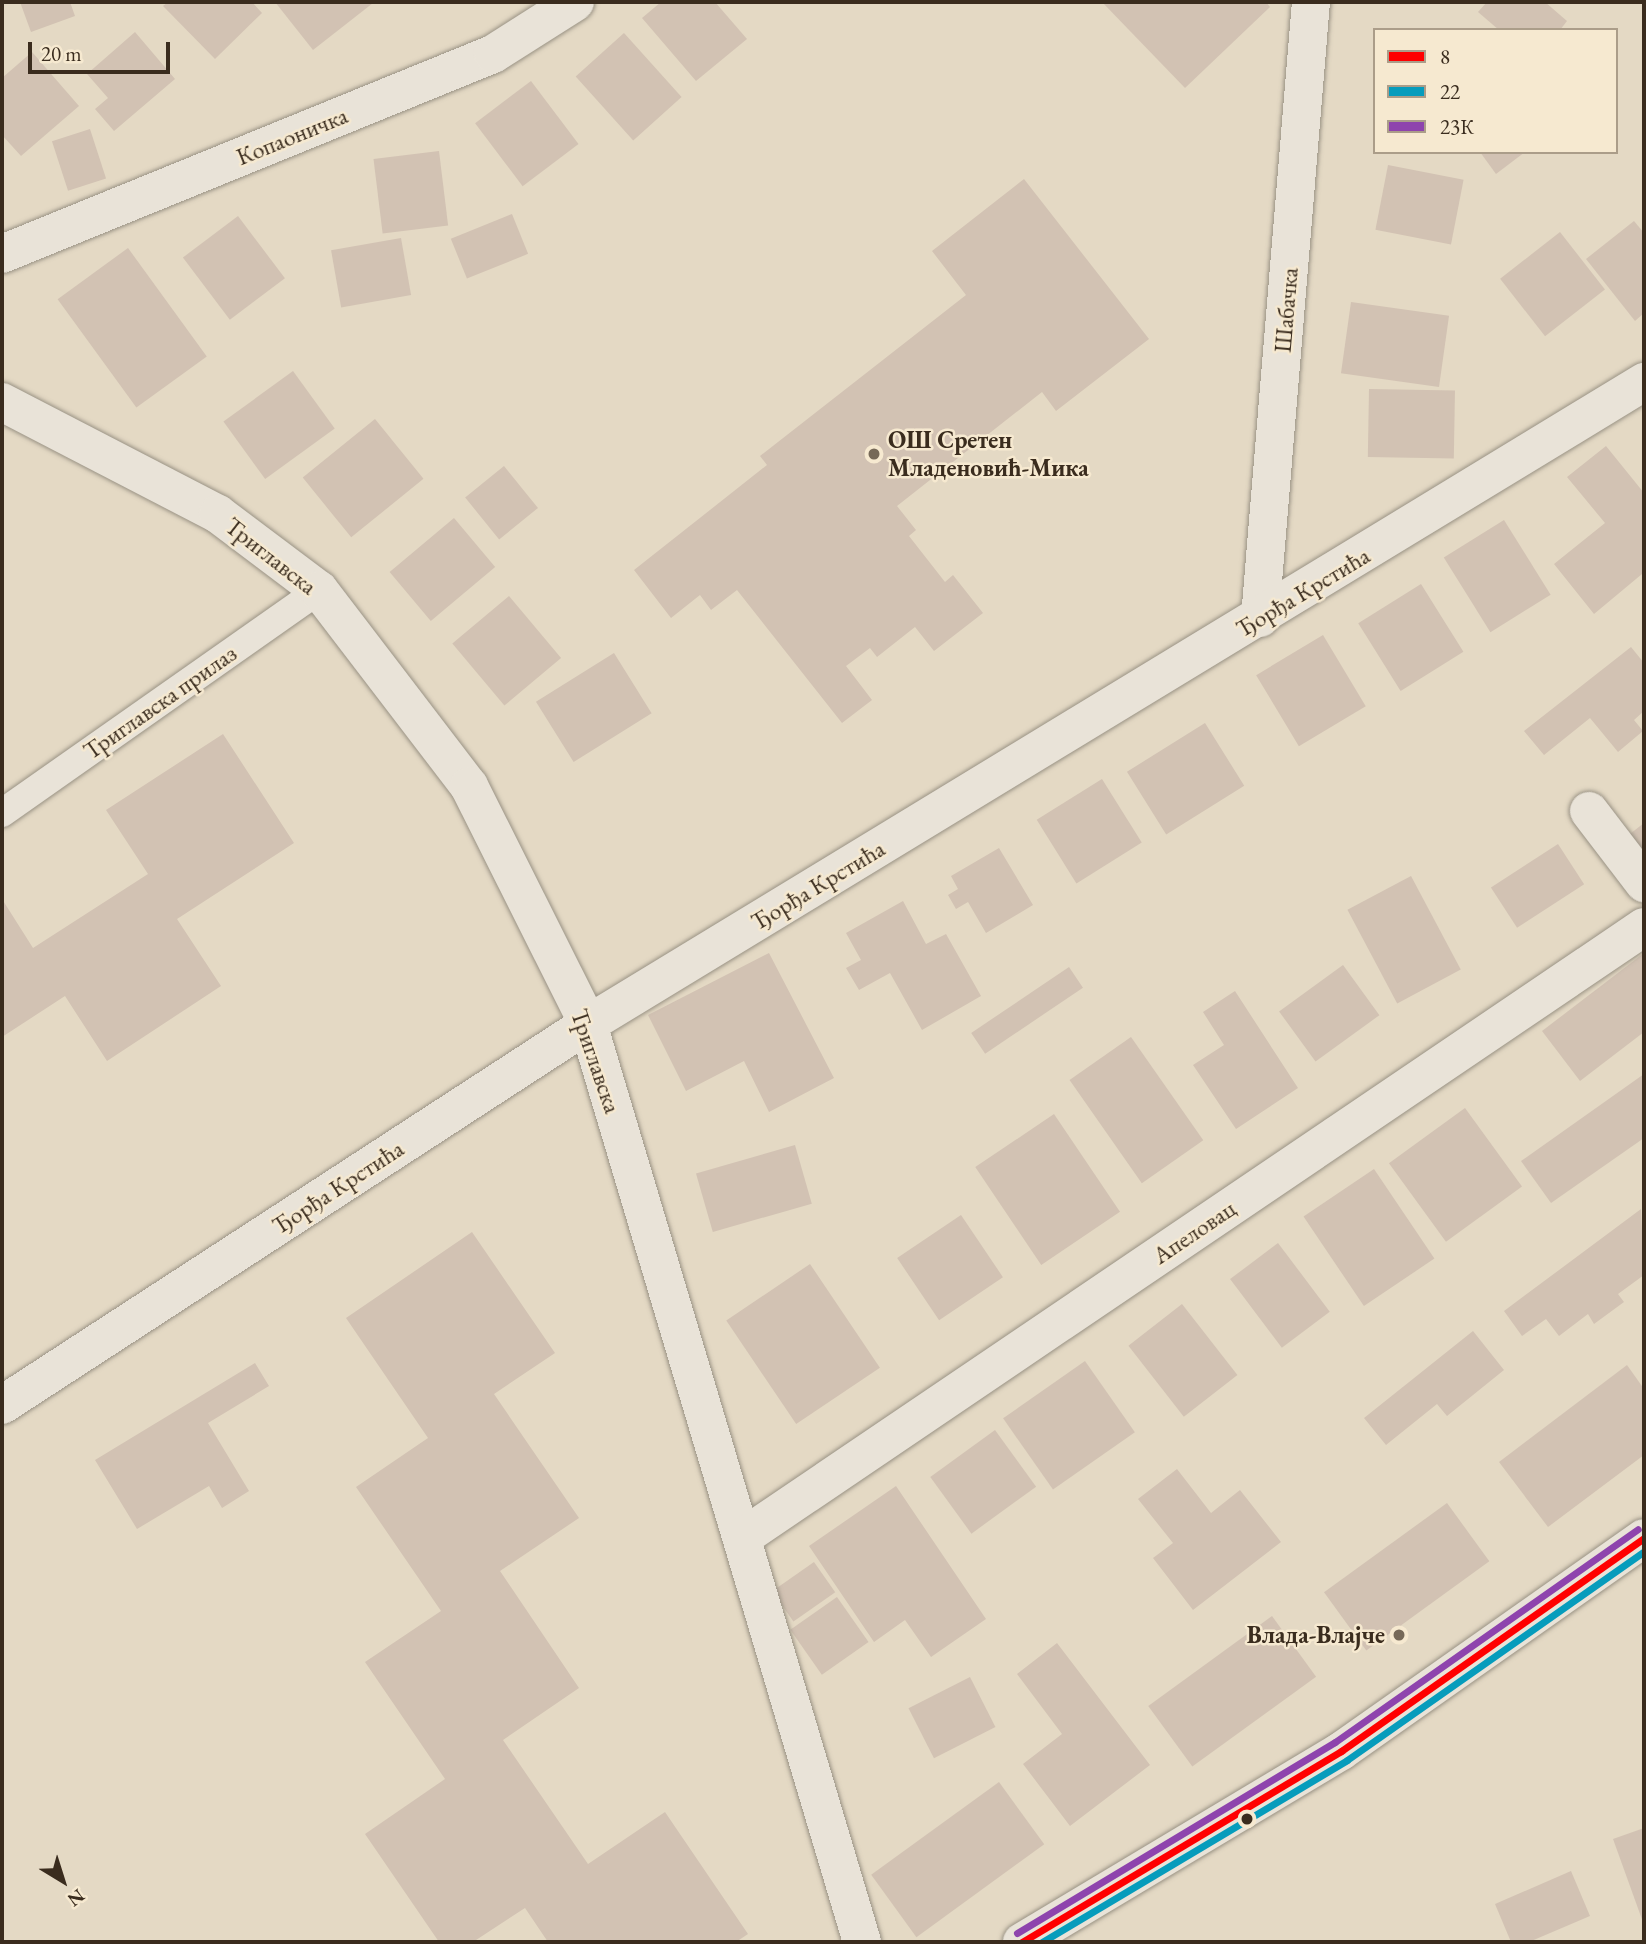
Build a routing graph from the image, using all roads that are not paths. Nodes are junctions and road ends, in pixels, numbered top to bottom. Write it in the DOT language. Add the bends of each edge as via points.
graph roads {
  1 [pos="575,2"];
  2 [pos="1311,2"];
  3 [pos="2,254"];
  4 [pos="1644,382"];
  5 [pos="2,402"];
  6 [pos="319,590"];
  7 [pos="1260,618"];
  8 [pos="1589,811"];
  9 [pos="2,813"];
  10 [pos="1644,883"];
  11 [pos="1644,927"];
  12 [pos="588,1024"];
  13 [pos="2,1405"];
  14 [pos="743,1537"];
  15 [pos="1644,1538"];
  16 [pos="862,1942"];
  17 [pos="1022,1942"];
  1 -- 3 [label="street, Копаоничка" via="493,54"];
  2 -- 7 [label="street, Шабачка"];
  4 -- 7 [label="street, Ђорђа Крстића"];
  5 -- 6 [label="street, Триглавска" via="218,514"];
  6 -- 9 [label="lane, Триглавска прилаз"];
  6 -- 12 [label="street, Триглавска" via="469,786"];
  7 -- 12 [label="street, Ђорђа Крстића"];
  8 -- 10 [label="street"];
  11 -- 14 [label="street, Апеловац"];
  12 -- 13 [label="street, Ђорђа Крстића"];
  12 -- 14 [label="street, Триглавска"];
  14 -- 16 [label="street, Триглавска"];
  15 -- 17 [label="street" via="1340,1751"];
}
